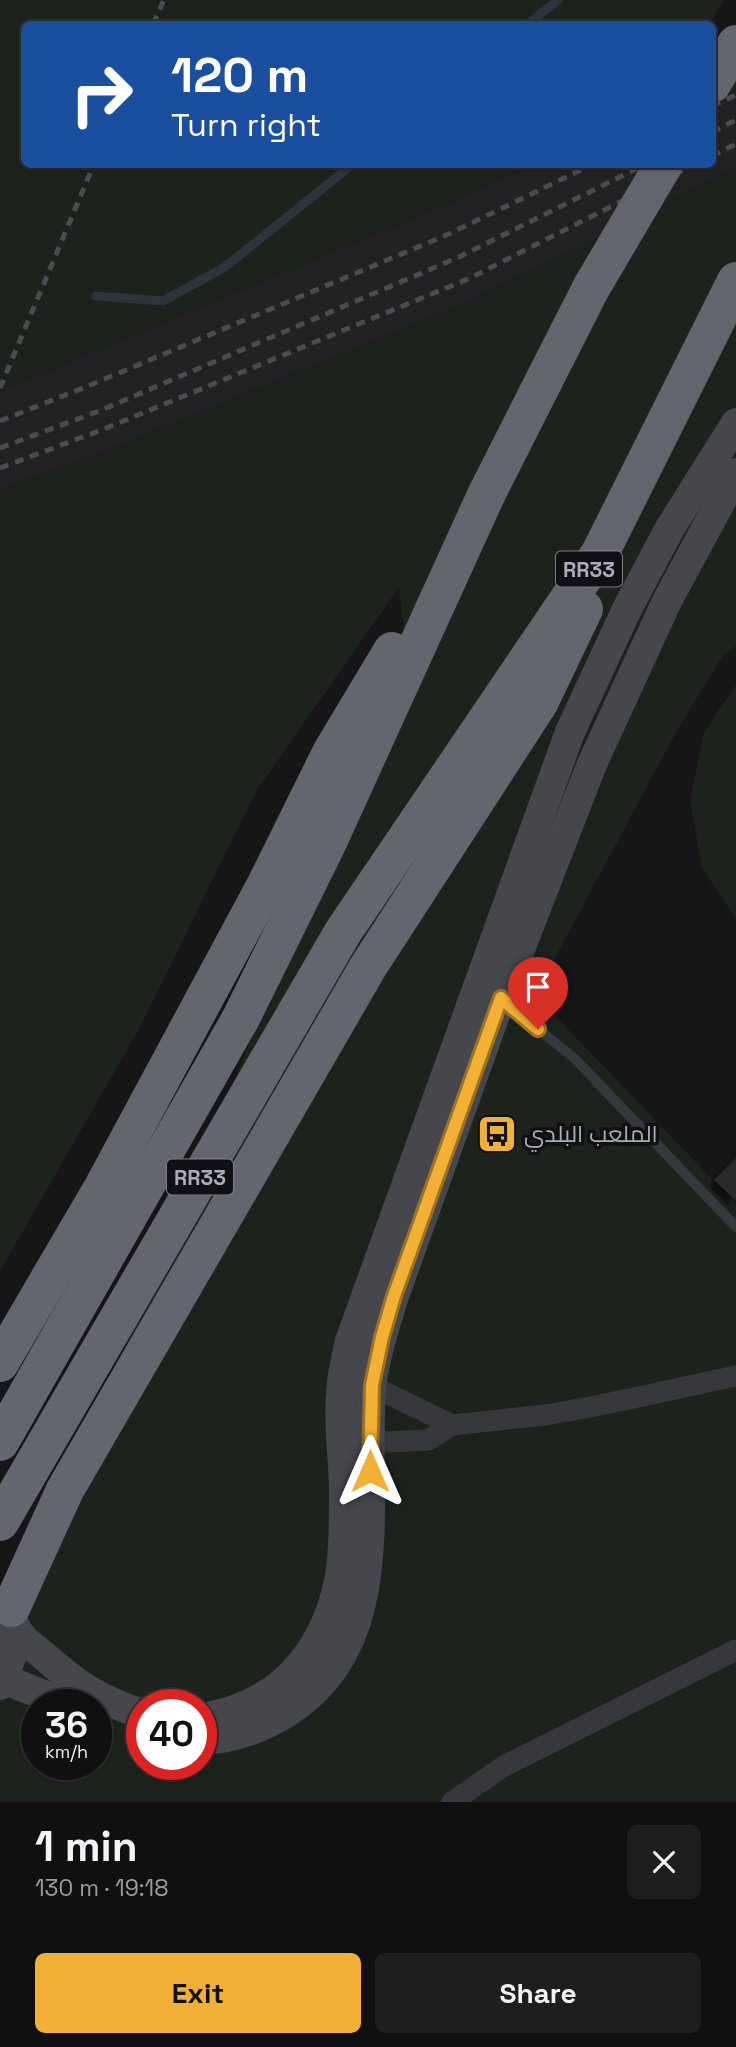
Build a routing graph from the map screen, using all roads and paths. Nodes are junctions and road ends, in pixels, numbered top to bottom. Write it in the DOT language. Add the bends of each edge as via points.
graph roads {
  1 [pos="736,44"];
  2 [pos="716,76"];
  3 [pos="662,168"];
  4 [pos="736,281"];
  5 [pos="736,423"];
  6 [pos="736,473"];
  7 [pos="488,493"];
  8 [pos="600,553"];
  9 [pos="490,992"];
  10 [pos="736,1227"];
  11 [pos="0,1363"];
  12 [pos="344,1372"];
  13 [pos="736,1376"];
  14 [pos="372,1385"];
  15 [pos="452,1425"];
  16 [pos="340,1430"];
  17 [pos="370,1439"];
  18 [pos="0,1442"];
  19 [pos="0,1522"];
  20 [pos="8,1607"];
  21 [pos="736,1650"];
  22 [pos="1,1684"];
  23 [pos="28,1689"];
  24 [pos="126,1708"];
  25 [pos="217,1715"];
  26 [pos="217,1738"];
  27 [pos="452,1802"];
  1 -- 2 [label="highway"];
  3 -- 7 [label="highway, RR33, bridge" via="591,288"];
  4 -- 8 [label="highway, RR33"];
  5 -- 9 [label="street" via="670,528 570,732"];
  6 -- 9 [label="street" via="666,603"];
  7 -- 11 [label="highway" via="332,751 219,974"];
  7 -- 18 [label="highway, RR33" via="327,844 241,1018"];
  8 -- 19 [label="highway, RR33" via="343,932"];
  8 -- 20 [label="highway" via="593,590 538,704 368,967 248,1171 65,1490"];
  9 -- 10 [label="lane" via="575,1059"];
  9 -- 12 [label="street" via="350,1341"];
  9 -- 14 [label="street" via="394,1296"];
  12 -- 14 [label="street"];
  12 -- 16 [label="street"];
  13 -- 15 [label="street" via="558,1412"];
  14 -- 15 [label="street"];
  14 -- 17 [label="street"];
  15 -- 17 [label="street" via="428,1440 388,1443"];
  16 -- 17 [label="street"];
  16 -- 25 [label="street" via="344,1500 340,1580 321,1636 307,1659 266,1697"];
  17 -- 26 [label="street" via="368,1560 356,1625 340,1661 325,1682 277,1719 238,1735"];
  20 -- 22 [label="street" via="12,1655"];
  20 -- 24 [label="street" via="20,1637 72,1681"];
  21 -- 27 [label="street" via="504,1766"];
  22 -- 23 [label="street" via="6,1680"];
}
